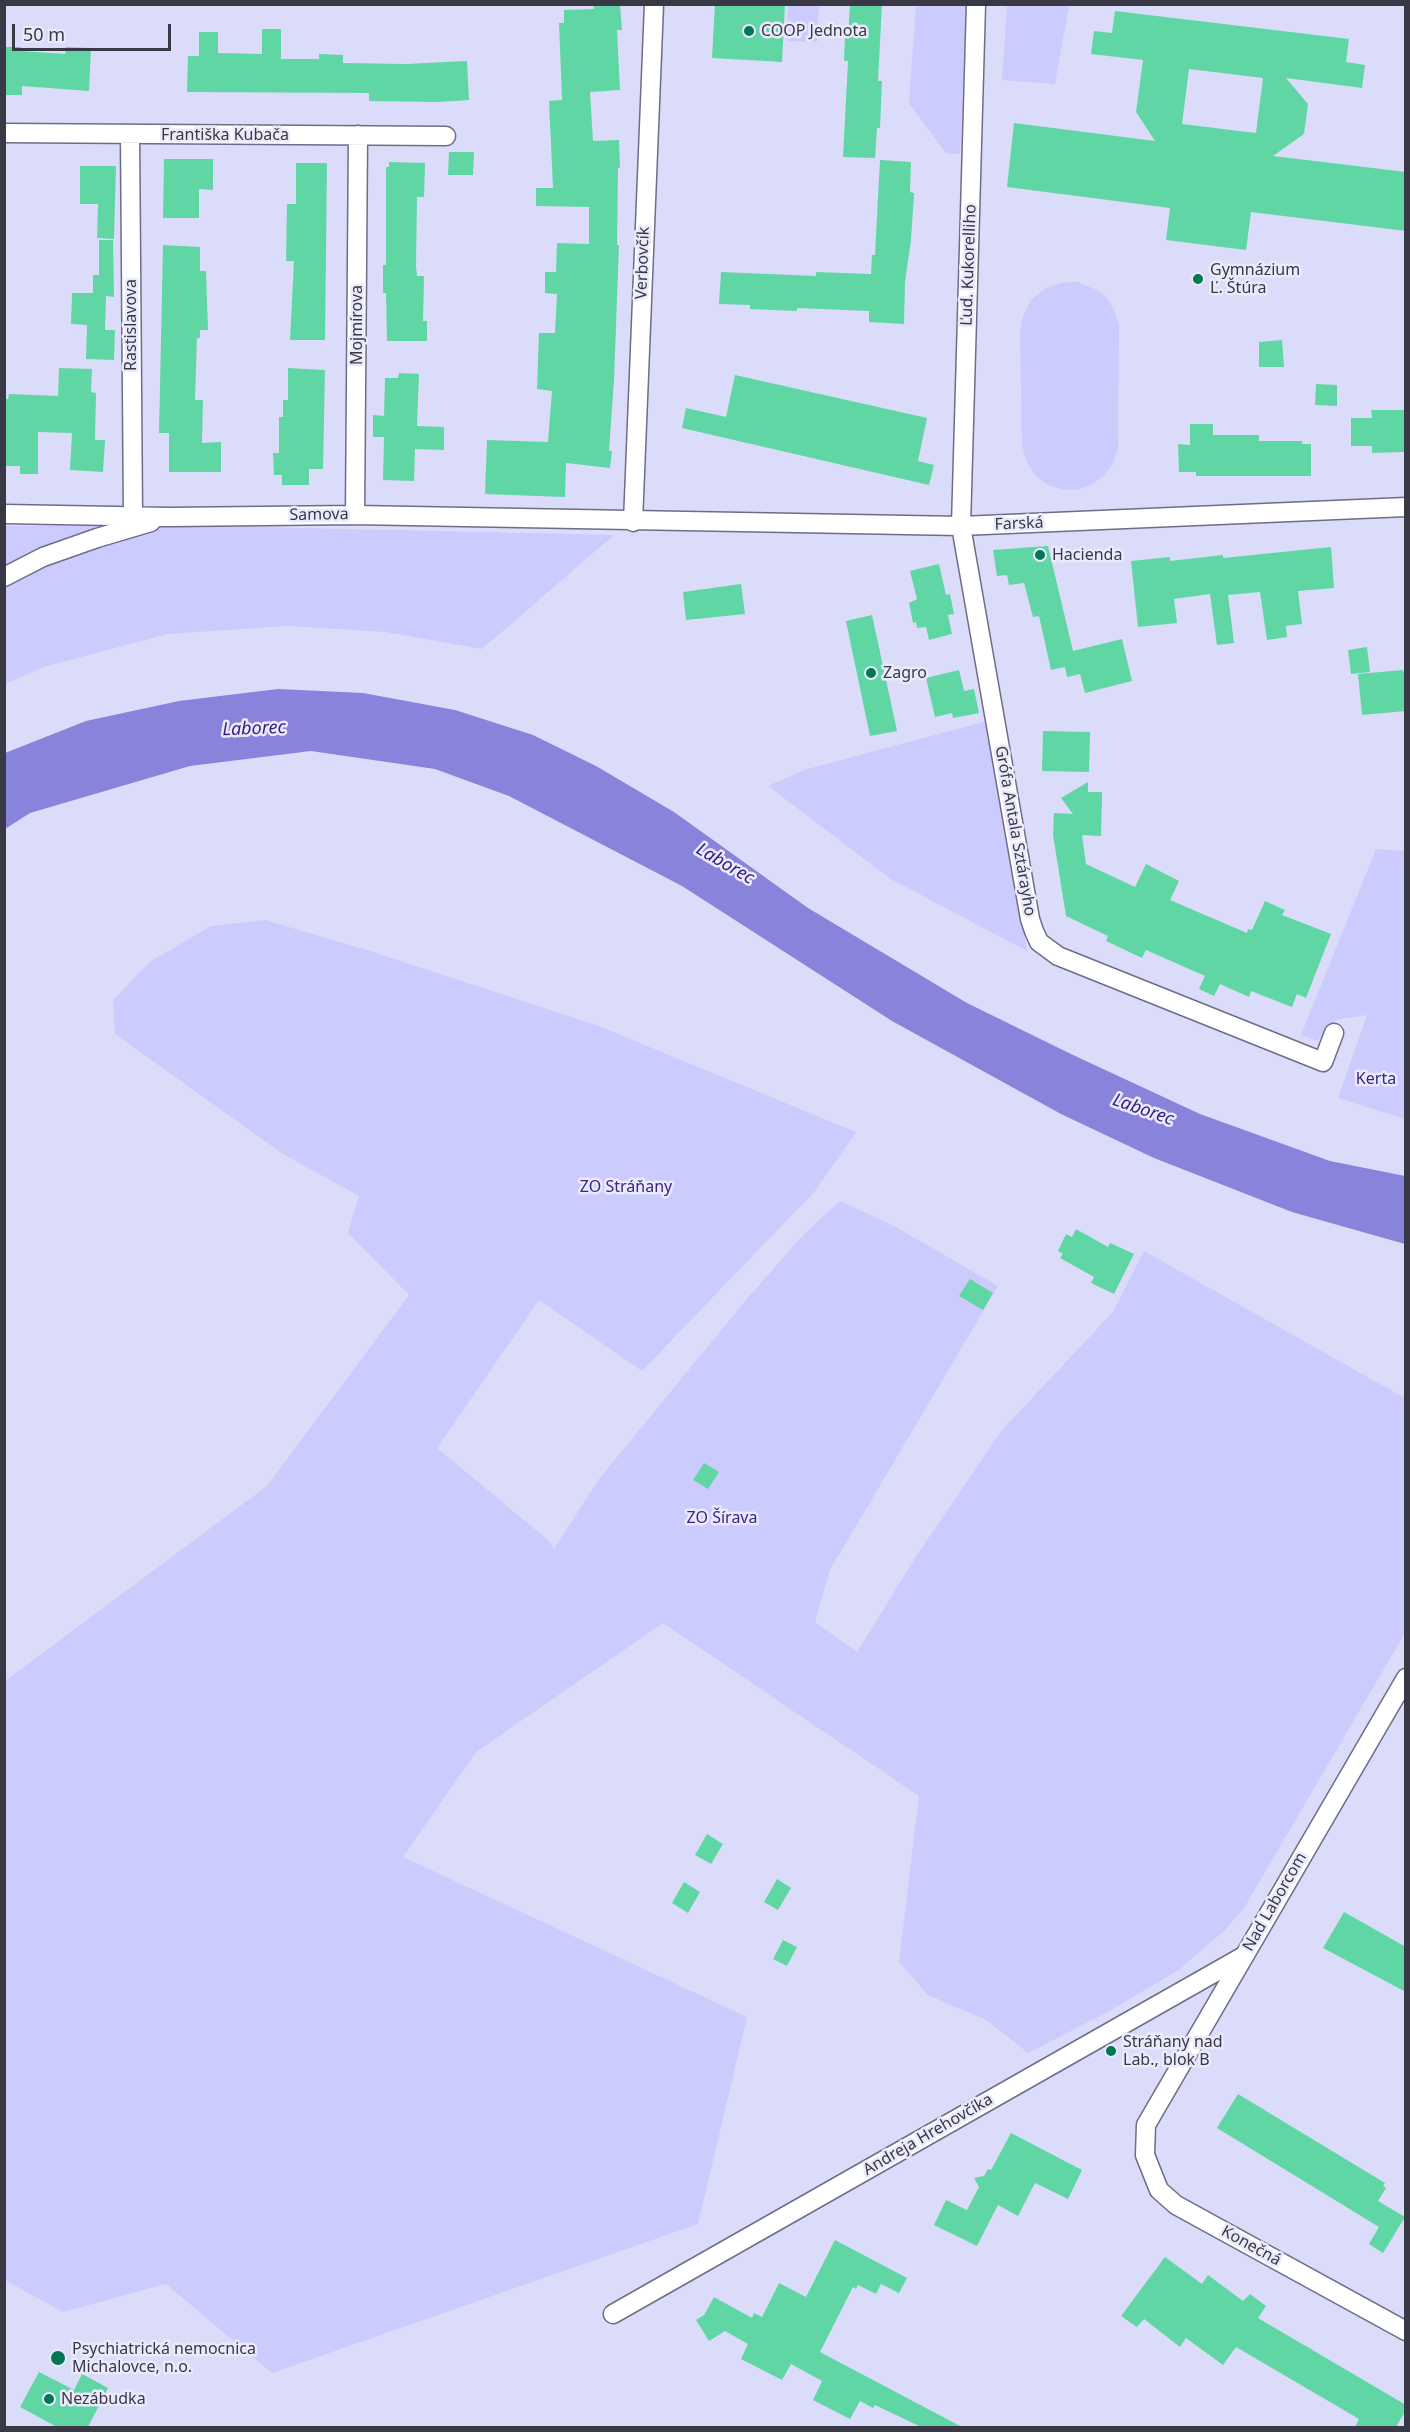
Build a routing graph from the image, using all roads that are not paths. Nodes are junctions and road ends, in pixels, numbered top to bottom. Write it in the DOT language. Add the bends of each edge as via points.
graph roads {
  1 [pos="654,4"];
  2 [pos="976,4"];
  3 [pos="4,133"];
  4 [pos="130,134"];
  5 [pos="358,135"];
  6 [pos="446,136"];
  7 [pos="1406,507"];
  8 [pos="4,514"];
  9 [pos="355,515"];
  10 [pos="133,516"];
  11 [pos="170,517"];
  12 [pos="633,522"];
  13 [pos="961,526"];
  14 [pos="4,577"];
  15 [pos="1334,1033"];
  16 [pos="1406,1678"];
  17 [pos="1243,1956"];
  18 [pos="1146,2125"];
  19 [pos="613,2313"];
  20 [pos="1406,2331"];
  1 -- 12 [label="street, Verbovčík"];
  2 -- 13 [label="street, Ľud. Kukorelliho"];
  3 -- 4 [label="street, Františka Kubača"];
  4 -- 5 [label="street, Františka Kubača"];
  4 -- 10 [label="street, Rastislavova"];
  5 -- 6 [label="street, Františka Kubača"];
  5 -- 9 [label="street, Mojmírova"];
  7 -- 13 [label="street, Farská"];
  8 -- 10 [label="street, Samova"];
  9 -- 11 [label="street, Samova"];
  9 -- 12 [label="street, Samova"];
  10 -- 11 [label="street, Samova"];
  11 -- 14 [label="street" via="43,557"];
  12 -- 13 [label="street, Farská"];
  13 -- 15 [label="street, Grófa Antala Sztárayho" via="1030,919 1039,942 1059,956 1323,1062"];
  16 -- 17 [label="street, Nad Laborcom"];
  17 -- 18 [label="street, Nad Laborcom"];
  17 -- 19 [label="street, Andreja Hrehovčíka"];
  18 -- 20 [label="street, Konečná" via="1145,2154 1159,2190 1176,2205"];
}
